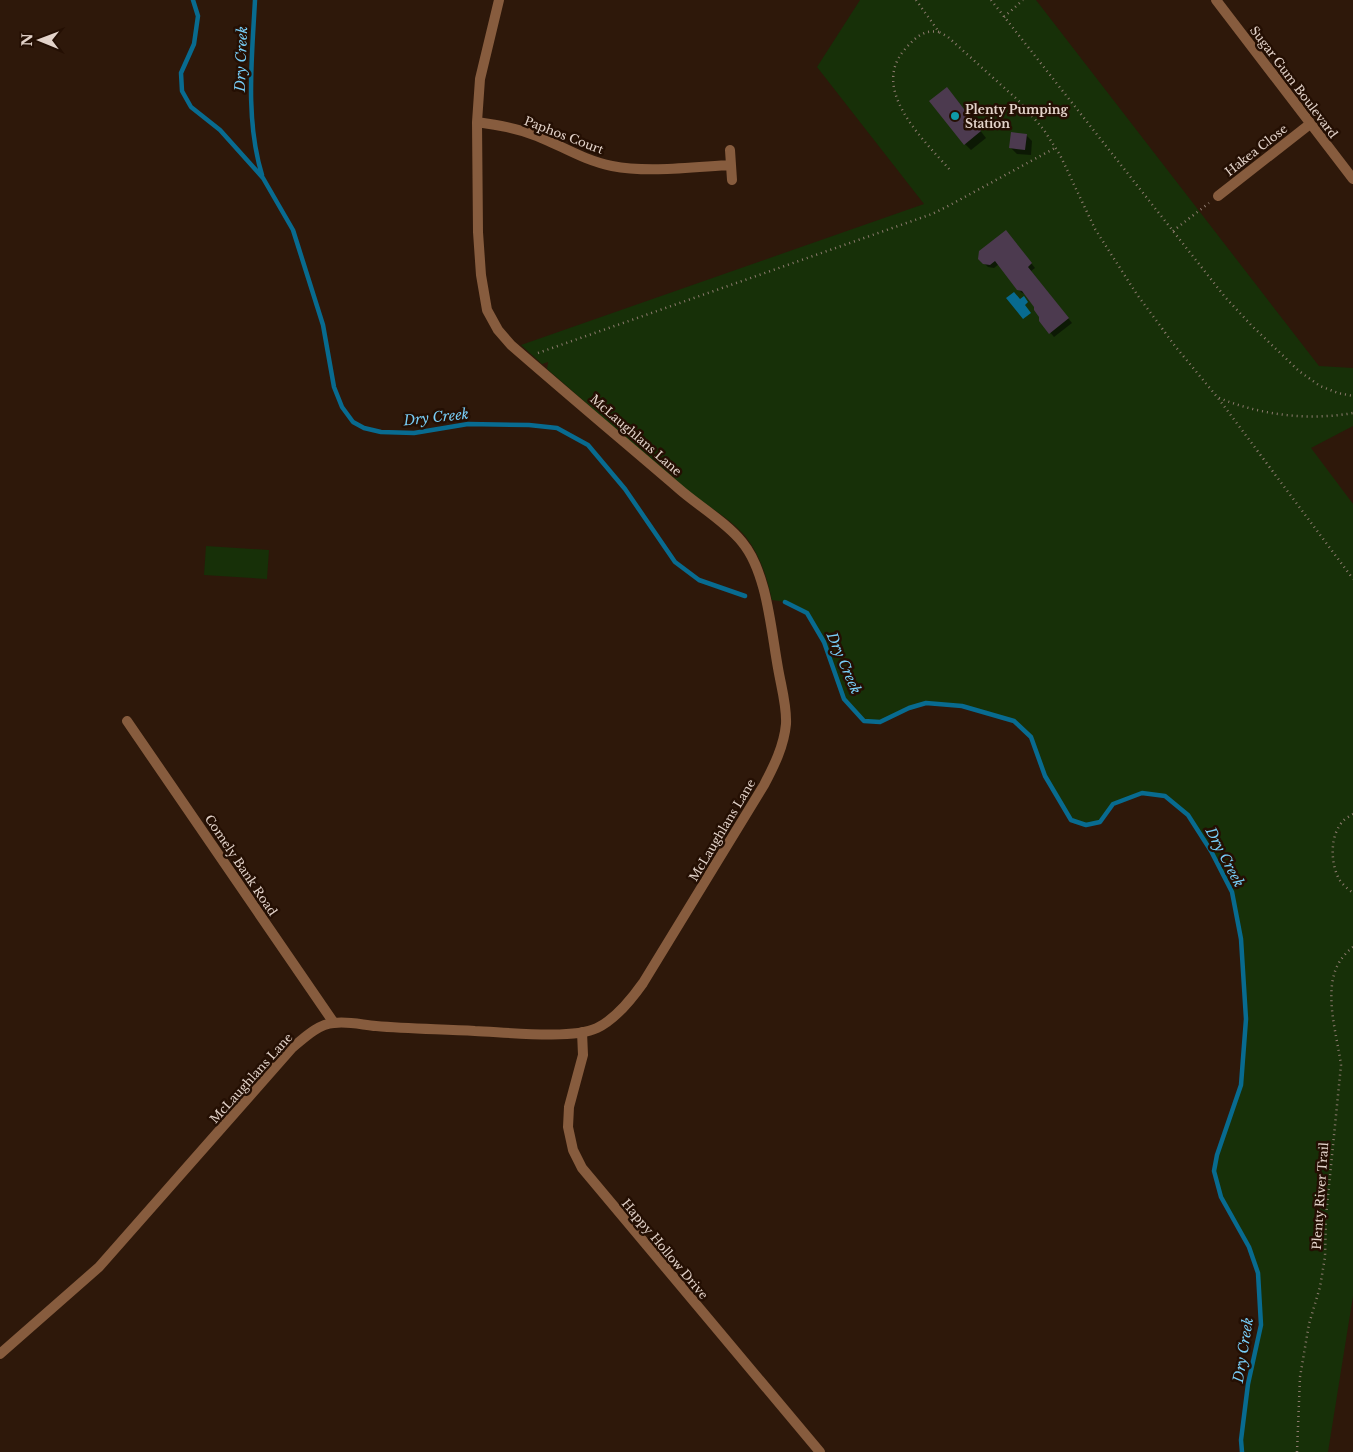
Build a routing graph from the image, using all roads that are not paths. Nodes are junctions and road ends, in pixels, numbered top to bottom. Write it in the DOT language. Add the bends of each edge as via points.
graph roads {
  1 [pos="499,0"];
  2 [pos="1216,0"];
  3 [pos="477,122"];
  4 [pos="1310,124"];
  5 [pos="730,150"];
  6 [pos="731,165"];
  7 [pos="1352,175"];
  8 [pos="732,180"];
  9 [pos="1218,196"];
  10 [pos="127,721"];
  11 [pos="334,1023"];
  12 [pos="582,1032"];
  13 [pos="0,1354"];
  14 [pos="820,1452"];
  1 -- 3 [label="street, McLaughlans Lane" via="480,79"];
  2 -- 4 [label="street, Sugar Gum Boulevard"];
  3 -- 6 [label="street, Paphos Court" via="517,129 612,166"];
  3 -- 12 [label="street, McLaughlans Lane" via="478,232 487,310 504,338 743,542 760,576 785,705 784,738 764,785 643,983 632,998 604,1023"];
  4 -- 7 [label="street, Sugar Gum Boulevard"];
  4 -- 9 [label="street, Hakea Close"];
  5 -- 6 [label="street"];
  6 -- 8 [label="street"];
  10 -- 11 [label="street, Comely Bank Road"];
  11 -- 12 [label="street, McLaughlans Lane" via="535,1034"];
  11 -- 13 [label="street, McLaughlans Lane" via="321,1026 292,1048 99,1267"];
  12 -- 14 [label="street, Happy Hollow Drive" via="583,1055 569,1107 568,1128 582,1168"];
}
